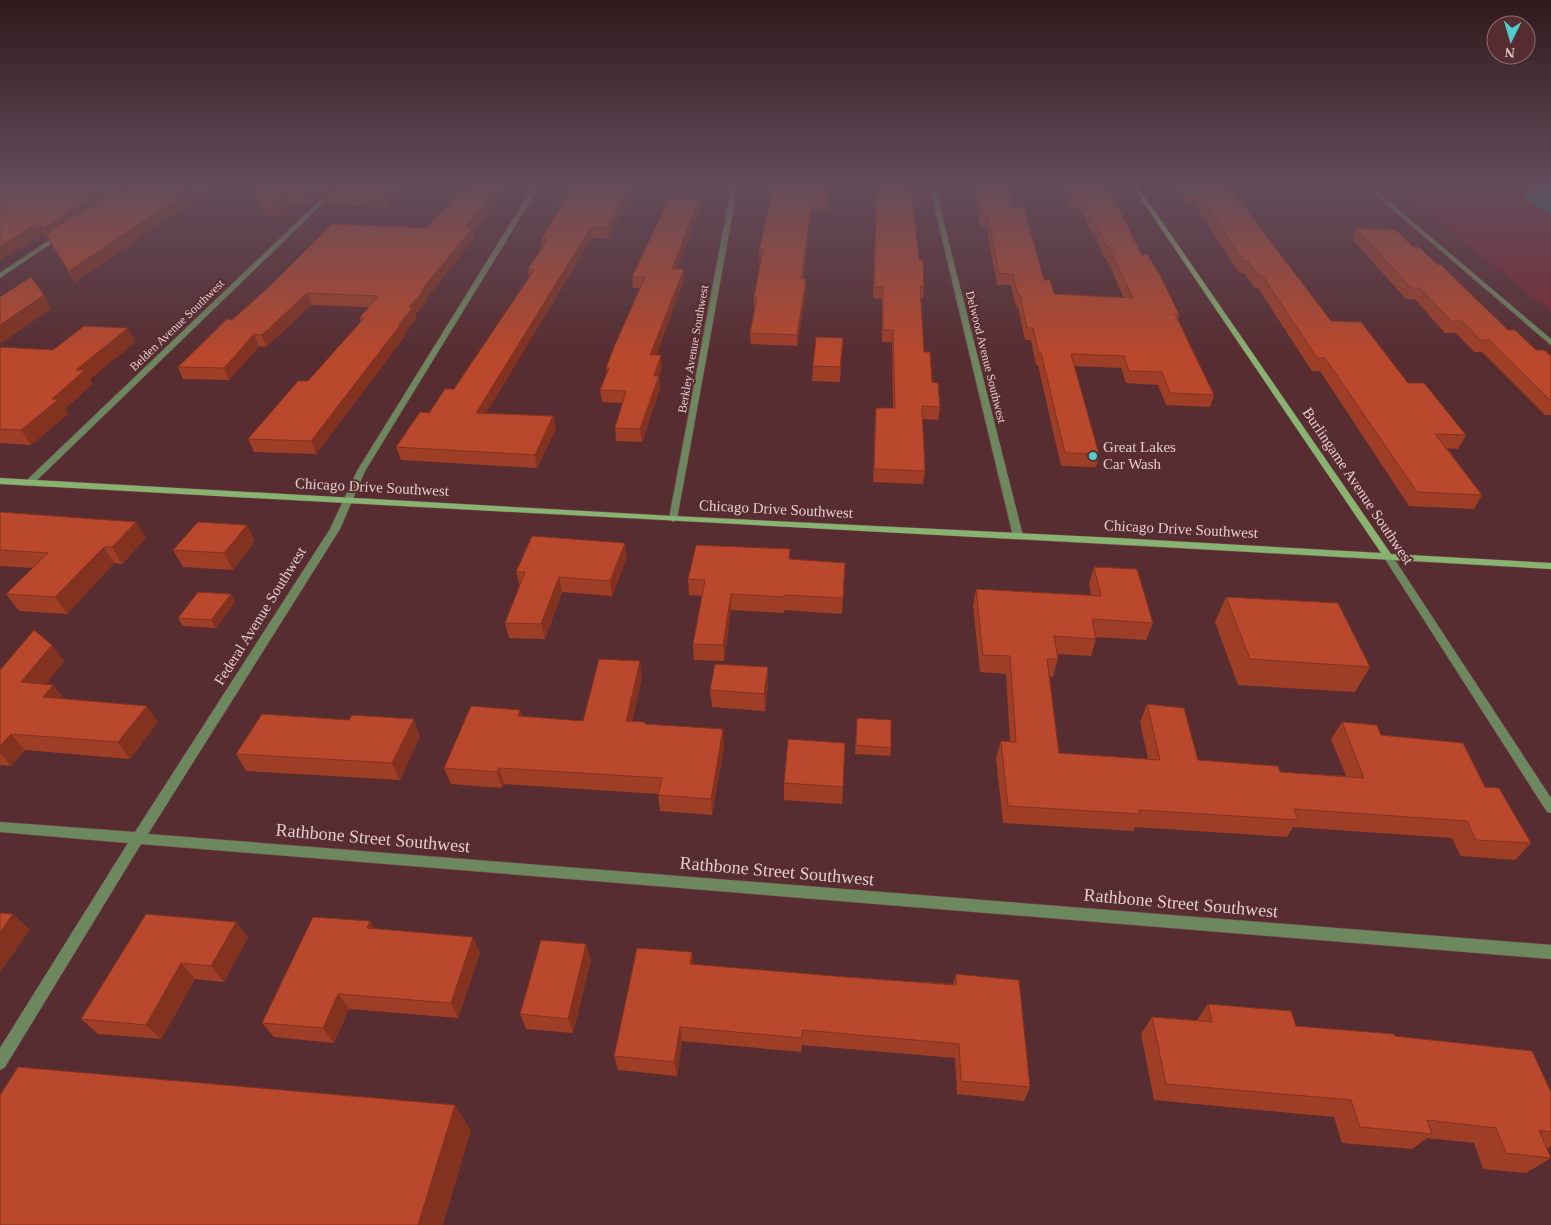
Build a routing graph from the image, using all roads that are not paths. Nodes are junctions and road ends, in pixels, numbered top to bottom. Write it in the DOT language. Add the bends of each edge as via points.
graph roads {
  1 [pos="53,241"];
  2 [pos="281,241"];
  3 [pos="503,241"];
  4 [pos="724,241"];
  5 [pos="945,241"];
  6 [pos="1173,241"];
  7 [pos="1432,241"];
  8 [pos="0,276"];
  9 [pos="1551,343"];
  10 [pos="0,481"];
  11 [pos="29,483"];
  12 [pos="347,501"];
  13 [pos="673,519"];
  14 [pos="1018,536"];
  15 [pos="1388,556"];
  16 [pos="1551,566"];
  17 [pos="1551,808"];
  18 [pos="0,827"];
  19 [pos="138,838"];
  20 [pos="1551,952"];
  21 [pos="0,1062"];
  1 -- 8 [label="street"];
  2 -- 11 [label="street, Belden Avenue Southwest"];
  3 -- 12 [label="street, Federal Avenue Southwest" via="361,470"];
  4 -- 13 [label="street, Berkley Avenue Southwest"];
  5 -- 14 [label="street, Delwood Avenue Southwest"];
  6 -- 15 [label="main road, Burlingame Avenue Southwest"];
  7 -- 9 [label="street"];
  10 -- 11 [label="main road, Chicago Drive Southwest"];
  11 -- 12 [label="main road, Chicago Drive Southwest"];
  12 -- 13 [label="main road, Chicago Drive Southwest"];
  12 -- 19 [label="street, Federal Avenue Southwest" via="335,529"];
  13 -- 14 [label="main road, Chicago Drive Southwest"];
  14 -- 15 [label="main road, Chicago Drive Southwest"];
  15 -- 16 [label="main road, Chicago Drive Southwest"];
  15 -- 17 [label="street, Burlingame Avenue Southwest"];
  18 -- 19 [label="street, Rathbone Street Southwest"];
  19 -- 20 [label="street, Rathbone Street Southwest"];
  19 -- 21 [label="street, Federal Avenue Southwest"];
}
